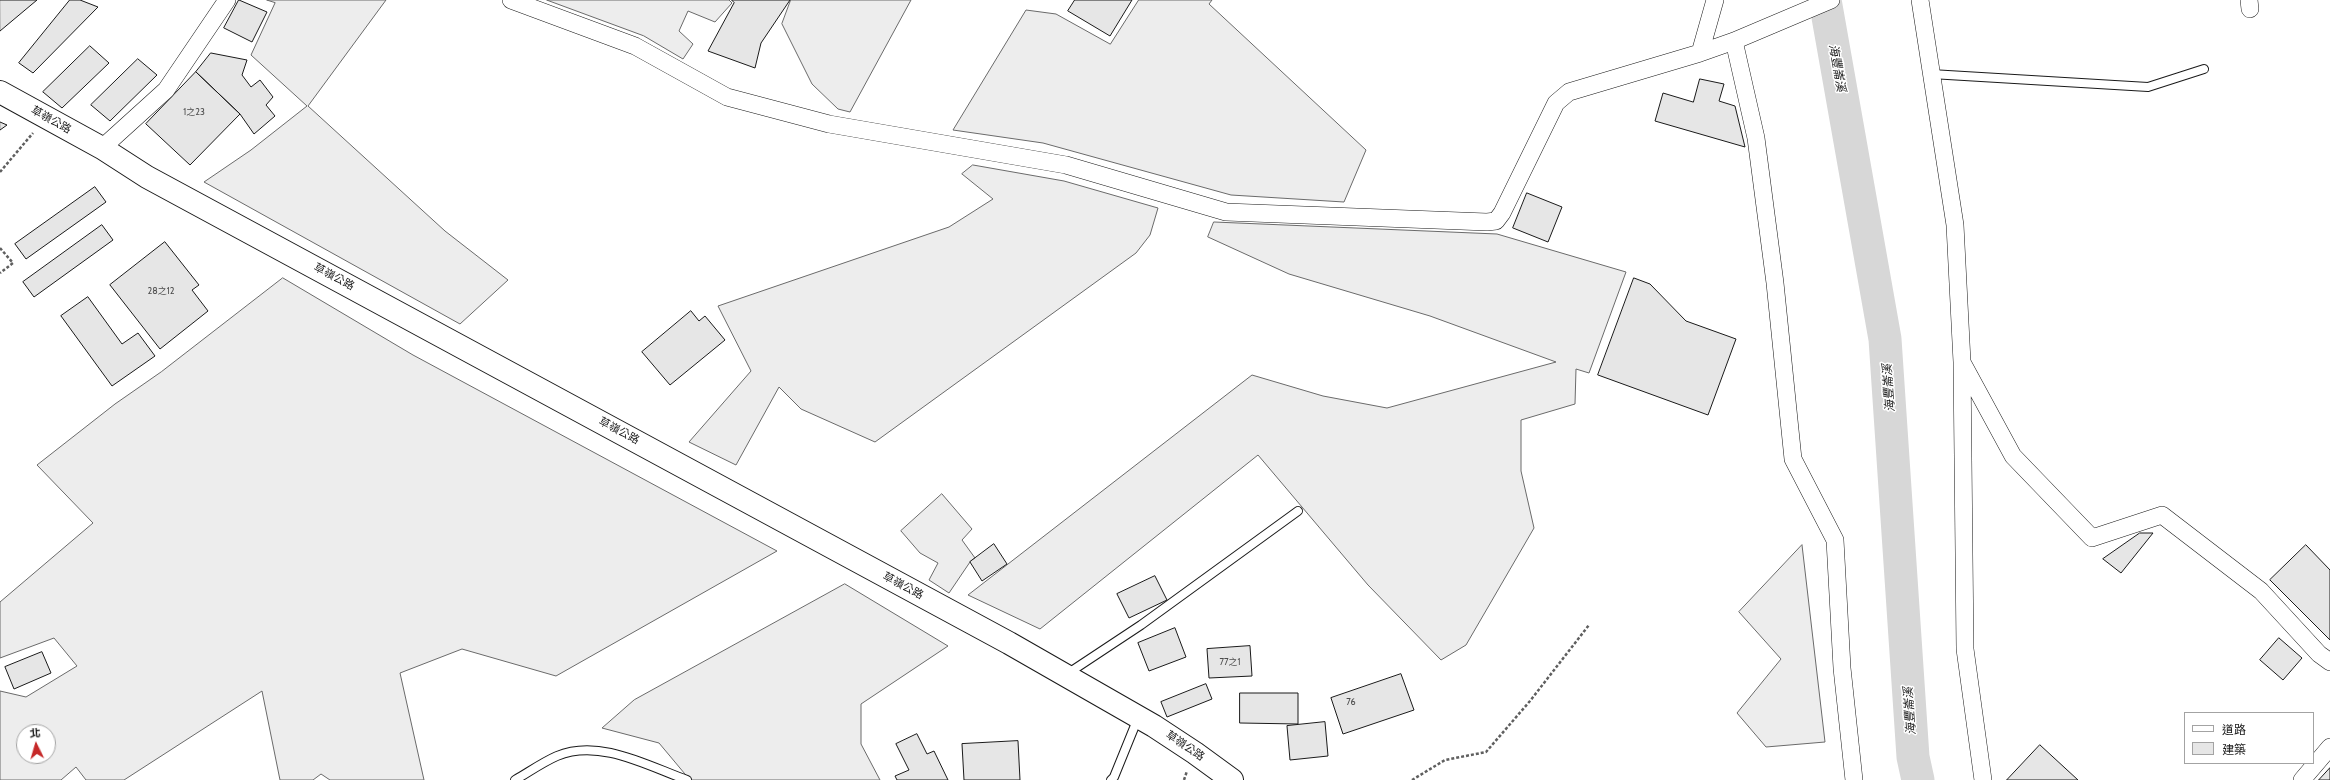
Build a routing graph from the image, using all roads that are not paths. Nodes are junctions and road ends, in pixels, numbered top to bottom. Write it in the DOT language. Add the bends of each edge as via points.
graph roads {
  1 [pos="227,0"];
  2 [pos="511,0"];
  3 [pos="1714,0"];
  4 [pos="1831,0"];
  5 [pos="1920,0"];
  6 [pos="1734,41"];
  7 [pos="1700,53"];
  8 [pos="2204,69"];
  9 [pos="1931,74"];
  10 [pos="0,92"];
  11 [pos="102,148"];
  12 [pos="1962,362"];
  13 [pos="1298,511"];
  14 [pos="2330,662"];
  15 [pos="1065,675"];
  16 [pos="1138,717"];
  17 [pos="2330,747"];
  18 [pos="515,780"];
  19 [pos="687,780"];
  20 [pos="1111,780"];
  21 [pos="1232,780"];
  22 [pos="1854,780"];
  23 [pos="1983,780"];
  24 [pos="2302,780"];
  1 -- 11 [label="street" via="166,90"];
  2 -- 7 [label="street" via="635,46 727,96 829,124 1066,165 1226,212 1496,221 1556,103 1569,92"];
  3 -- 7 [label="street"];
  4 -- 6 [label="street"];
  5 -- 9 [label="street"];
  6 -- 7 [label="street"];
  6 -- 22 [label="street" via="1756,138 1794,459 1835,540 1842,668"];
  8 -- 9 [label="lane" via="2148,87"];
  9 -- 12 [label="street" via="1955,225"];
  10 -- 11 [label="main road, 草嶺公路"];
  11 -- 15 [label="main road, 草嶺公路" via="147,177"];
  12 -- 14 [label="street" via="2013,456 2092,538 2162,516 2261,591 2319,654"];
  12 -- 23 [label="street" via="1965,649"];
  13 -- 15 [label="lane" via="1141,624"];
  15 -- 16 [label="main road, 草嶺公路"];
  16 -- 20 [label="lane"];
  16 -- 21 [label="main road, 草嶺公路" via="1195,752"];
  17 -- 24 [label="street"];
  18 -- 19 [label="lane" via="558,755 584,750 626,757"];
}
